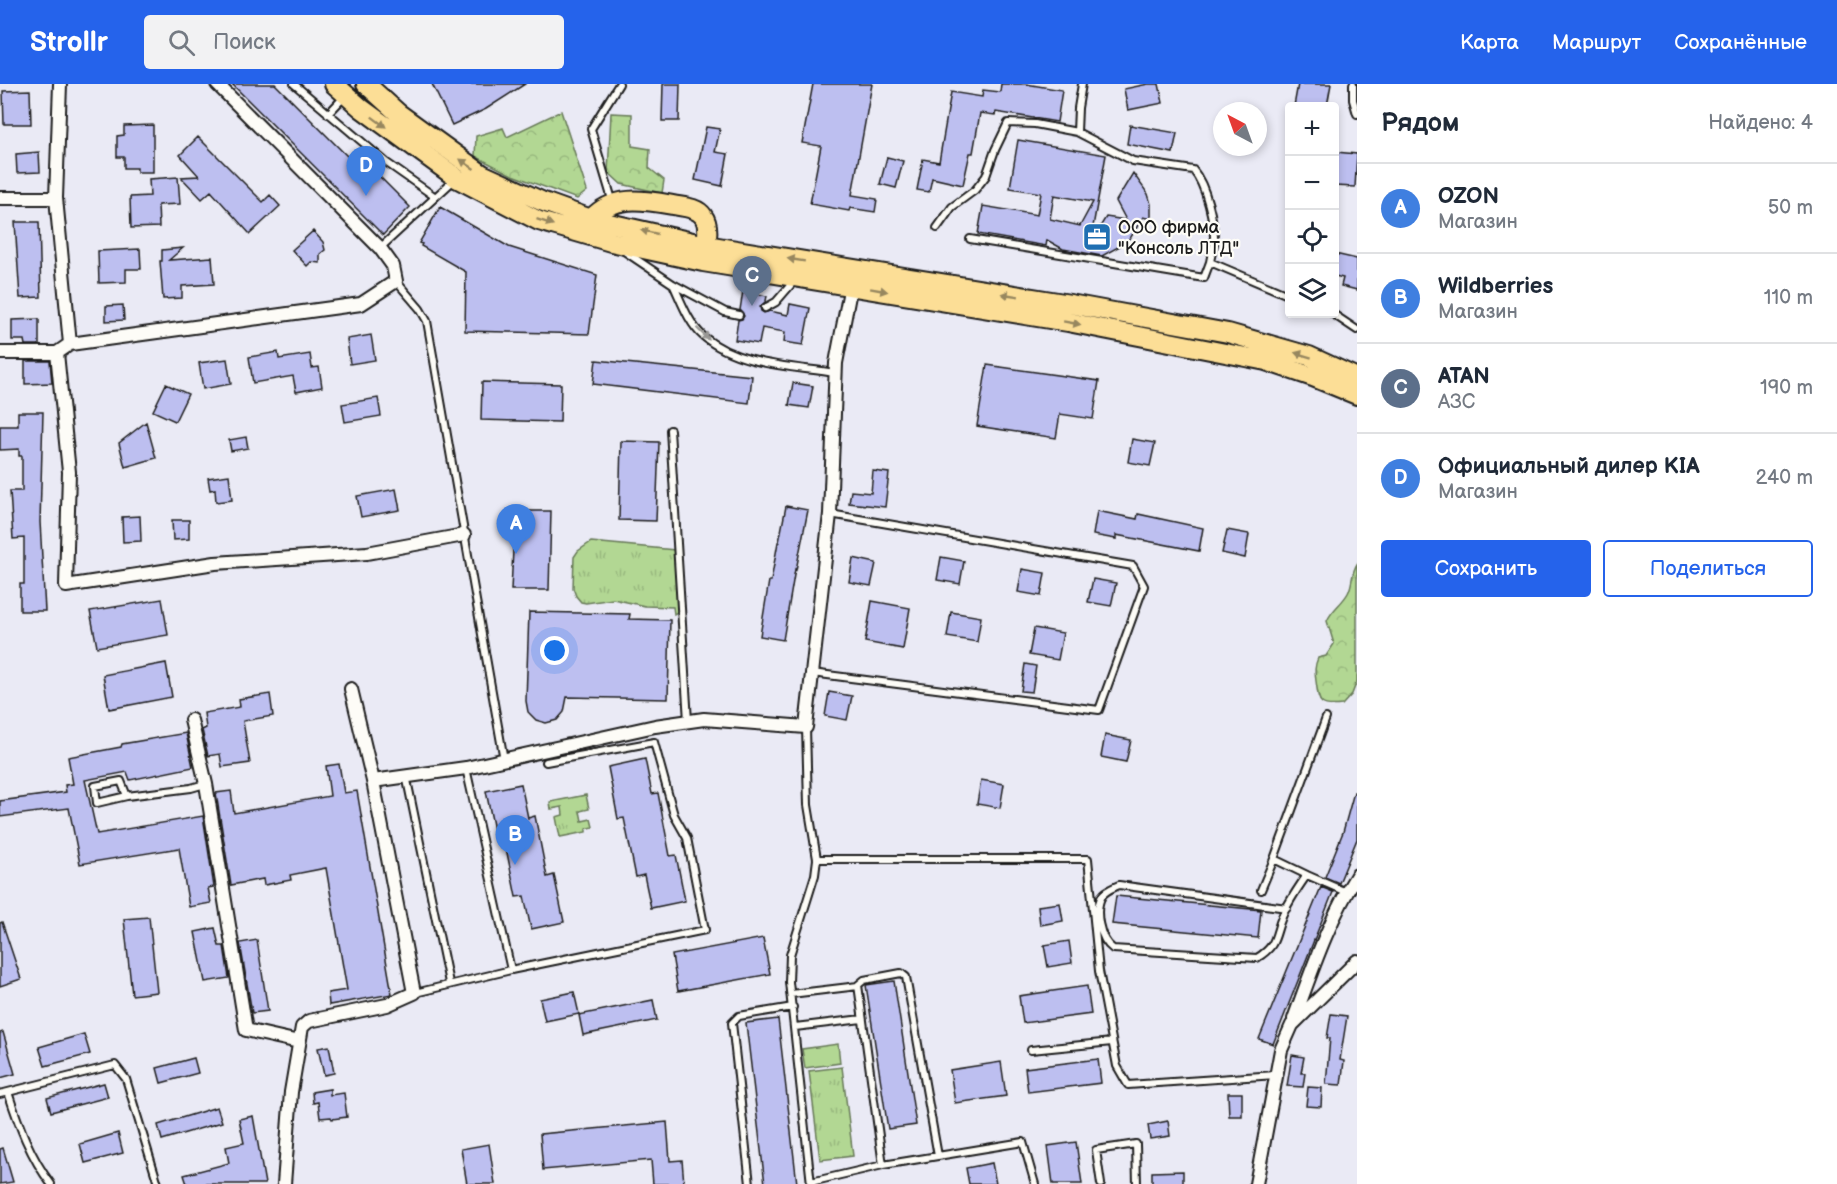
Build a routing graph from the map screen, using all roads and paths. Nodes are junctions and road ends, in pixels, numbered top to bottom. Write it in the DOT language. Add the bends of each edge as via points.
graph roads {
  1 [pos="60,84"];
  2 [pos="217,84"];
  3 [pos="294,84"];
  4 [pos="366,84"];
  5 [pos="619,84"];
  6 [pos="1082,84"];
  7 [pos="1353,84"];
  8 [pos="340,89"];
  9 [pos="328,114"];
  10 [pos="1357,114"];
  11 [pos="1077,132"];
  12 [pos="456,178"];
  13 [pos="434,196"];
  14 [pos="0,198"];
  15 [pos="56,198"];
  16 [pos="613,204"];
  17 [pos="591,219"];
  18 [pos="937,228"];
  19 [pos="970,239"];
  20 [pos="611,242"];
  21 [pos="380,248"];
  22 [pos="704,254"];
  23 [pos="1210,262"];
  24 [pos="797,278"];
  25 [pos="396,281"];
  26 [pos="673,285"];
  27 [pos="851,285"];
  28 [pos="1285,294"];
  29 [pos="765,308"];
  30 [pos="739,315"];
  31 [pos="1339,318"];
  32 [pos="1357,330"];
  33 [pos="70,344"];
  34 [pos="0,353"];
  35 [pos="57,353"];
  36 [pos="835,373"];
  37 [pos="1357,378"];
  38 [pos="1357,395"];
  39 [pos="670,430"];
  40 [pos="830,514"];
  41 [pos="464,535"];
  42 [pos="812,673"];
  43 [pos="351,689"];
  44 [pos="1326,718"];
  45 [pos="191,720"];
  46 [pos="688,721"];
  47 [pos="806,727"];
  48 [pos="504,760"];
  49 [pos="546,762"];
  50 [pos="466,768"];
  51 [pos="406,775"];
  52 [pos="373,781"];
  53 [pos="206,784"];
  54 [pos="127,796"];
  55 [pos="817,859"];
  56 [pos="1274,860"];
  57 [pos="1307,875"];
  58 [pos="1357,875"];
  59 [pos="1261,890"];
  60 [pos="1346,892"];
  61 [pos="1287,908"];
  62 [pos="1357,961"];
  63 [pos="511,970"];
  64 [pos="449,983"];
  65 [pos="858,986"];
  66 [pos="414,993"];
  67 [pos="791,994"];
  68 [pos="794,1007"];
  69 [pos="862,1019"];
  70 [pos="1292,1025"];
  71 [pos="795,1027"];
  72 [pos="299,1042"];
  73 [pos="1112,1042"];
  74 [pos="1031,1050"];
  75 [pos="1276,1075"];
  76 [pos="8,1092"];
  77 [pos="0,1094"];
  78 [pos="938,1156"];
  79 [pos="882,1165"];
  80 [pos="811,1183"];
  81 [pos="51,1184"];
  82 [pos="158,1184"];
  83 [pos="284,1184"];
  84 [pos="750,1184"];
  85 [pos="1035,1184"];
  86 [pos="1101,1184"];
  87 [pos="1137,1184"];
  88 [pos="1256,1184"];
  1 -- 15 [label="street"];
  2 -- 21 [label="street"];
  3 -- 9 [label="lane"];
  17 -- 4 [label="main road, one-way" via="482,174 398,113"];
  5 -- 16 [label="lane" via="591,129"];
  6 -- 11 [label="lane"];
  7 -- 10 [label="lane"];
  8 -- 9 [label="lane"];
  8 -- 12 [label="main road, one-way"];
  9 -- 13 [label="lane" via="387,164"];
  11 -- 18 [label="lane" via="1008,123 986,176 952,207"];
  11 -- 23 [label="lane" via="1132,161 1193,170 1200,178 1212,226"];
  12 -- 13 [label="lane"];
  12 -- 20 [label="main road, one-way" via="539,221"];
  13 -- 21 [label="lane"];
  14 -- 15 [label="street"];
  15 -- 33 [label="street"];
  16 -- 17 [label="main road"];
  16 -- 22 [label="main road" via="640,199 694,209 707,225"];
  22 -- 17 [label="main road, one-way"];
  19 -- 23 [label="lane" via="1204,278"];
  20 -- 22 [label="main road"];
  20 -- 26 [label="lane"];
  21 -- 25 [label="street" via="393,266"];
  22 -- 24 [label="main road"];
  37 -- 22 [label="main road, one-way" via="1310,356 1228,333 1070,304"];
  23 -- 28 [label="lane"];
  24 -- 27 [label="main road"];
  24 -- 29 [label="lane" via="776,302"];
  25 -- 33 [label="street" via="361,304"];
  25 -- 41 [label="lane" via="427,321"];
  26 -- 30 [label="lane" via="725,312"];
  26 -- 36 [label="lane, one-way" via="702,335 724,350 752,360"];
  27 -- 36 [label="street"];
  27 -- 38 [label="main road, one-way" via="1266,361"];
  31 -- 32 [label="lane"];
  33 -- 35 [label="street"];
  34 -- 35 [label="street"];
  35 -- 41 [label="street" via="69,472 66,586 215,563 367,553"];
  36 -- 40 [label="street"];
  39 -- 46 [label="lane"];
  40 -- 42 [label="street"];
  40 -- 42 [label="lane" via="1133,566 1144,586 1099,710"];
  41 -- 48 [label="lane"];
  42 -- 47 [label="street"];
  43 -- 52 [label="street"];
  44 -- 56 [label="lane"];
  45 -- 53 [label="street"];
  46 -- 47 [label="street"];
  46 -- 48 [label="street"];
  47 -- 55 [label="lane" via="808,805"];
  48 -- 50 [label="street"];
  49 -- 63 [label="lane" via="654,742 674,815 687,838 705,930"];
  50 -- 51 [label="street"];
  50 -- 63 [label="lane"];
  51 -- 52 [label="street"];
  51 -- 64 [label="lane"];
  52 -- 66 [label="street"];
  53 -- 54 [label="lane"];
  53 -- 72 [label="street" via="246,1030"];
  54 -- 54 [label="lane" via="120,781 95,786 97,803"];
  55 -- 67 [label="lane" via="790,955"];
  55 -- 73 [label="lane" via="1088,859 1099,971"];
  56 -- 57 [label="lane"];
  56 -- 59 [label="lane"];
  57 -- 60 [label="lane"];
  57 -- 61 [label="lane"];
  58 -- 60 [label="street"];
  60 -- 70 [label="street"];
  61 -- 61 [label="lane" via="1272,946 1257,957 1113,949 1101,935 1099,918 1102,896 1119,885"];
  62 -- 70 [label="street"];
  63 -- 64 [label="lane"];
  64 -- 66 [label="lane"];
  65 -- 67 [label="lane"];
  65 -- 69 [label="lane"];
  65 -- 78 [label="lane" via="864,980 900,974 906,977"];
  66 -- 72 [label="street" via="387,1005 309,1021 302,1027"];
  67 -- 68 [label="lane"];
  68 -- 71 [label="lane"];
  68 -- 84 [label="lane" via="739,1016 732,1023"];
  69 -- 71 [label="lane"];
  69 -- 79 [label="lane"];
  70 -- 75 [label="street"];
  71 -- 80 [label="lane"];
  72 -- 83 [label="street"];
  73 -- 74 [label="lane"];
  73 -- 75 [label="lane" via="1117,1066 1128,1085"];
  75 -- 88 [label="street"];
  76 -- 77 [label="lane"];
  76 -- 81 [label="lane" via="24,1142"];
  76 -- 82 [label="lane" via="116,1065 126,1079"];
  78 -- 79 [label="lane"];
  78 -- 85 [label="lane" via="1023,1142"];
  79 -- 80 [label="lane"];
  86 -- 87 [label="lane" via="1096,1150 1136,1144"];
}
